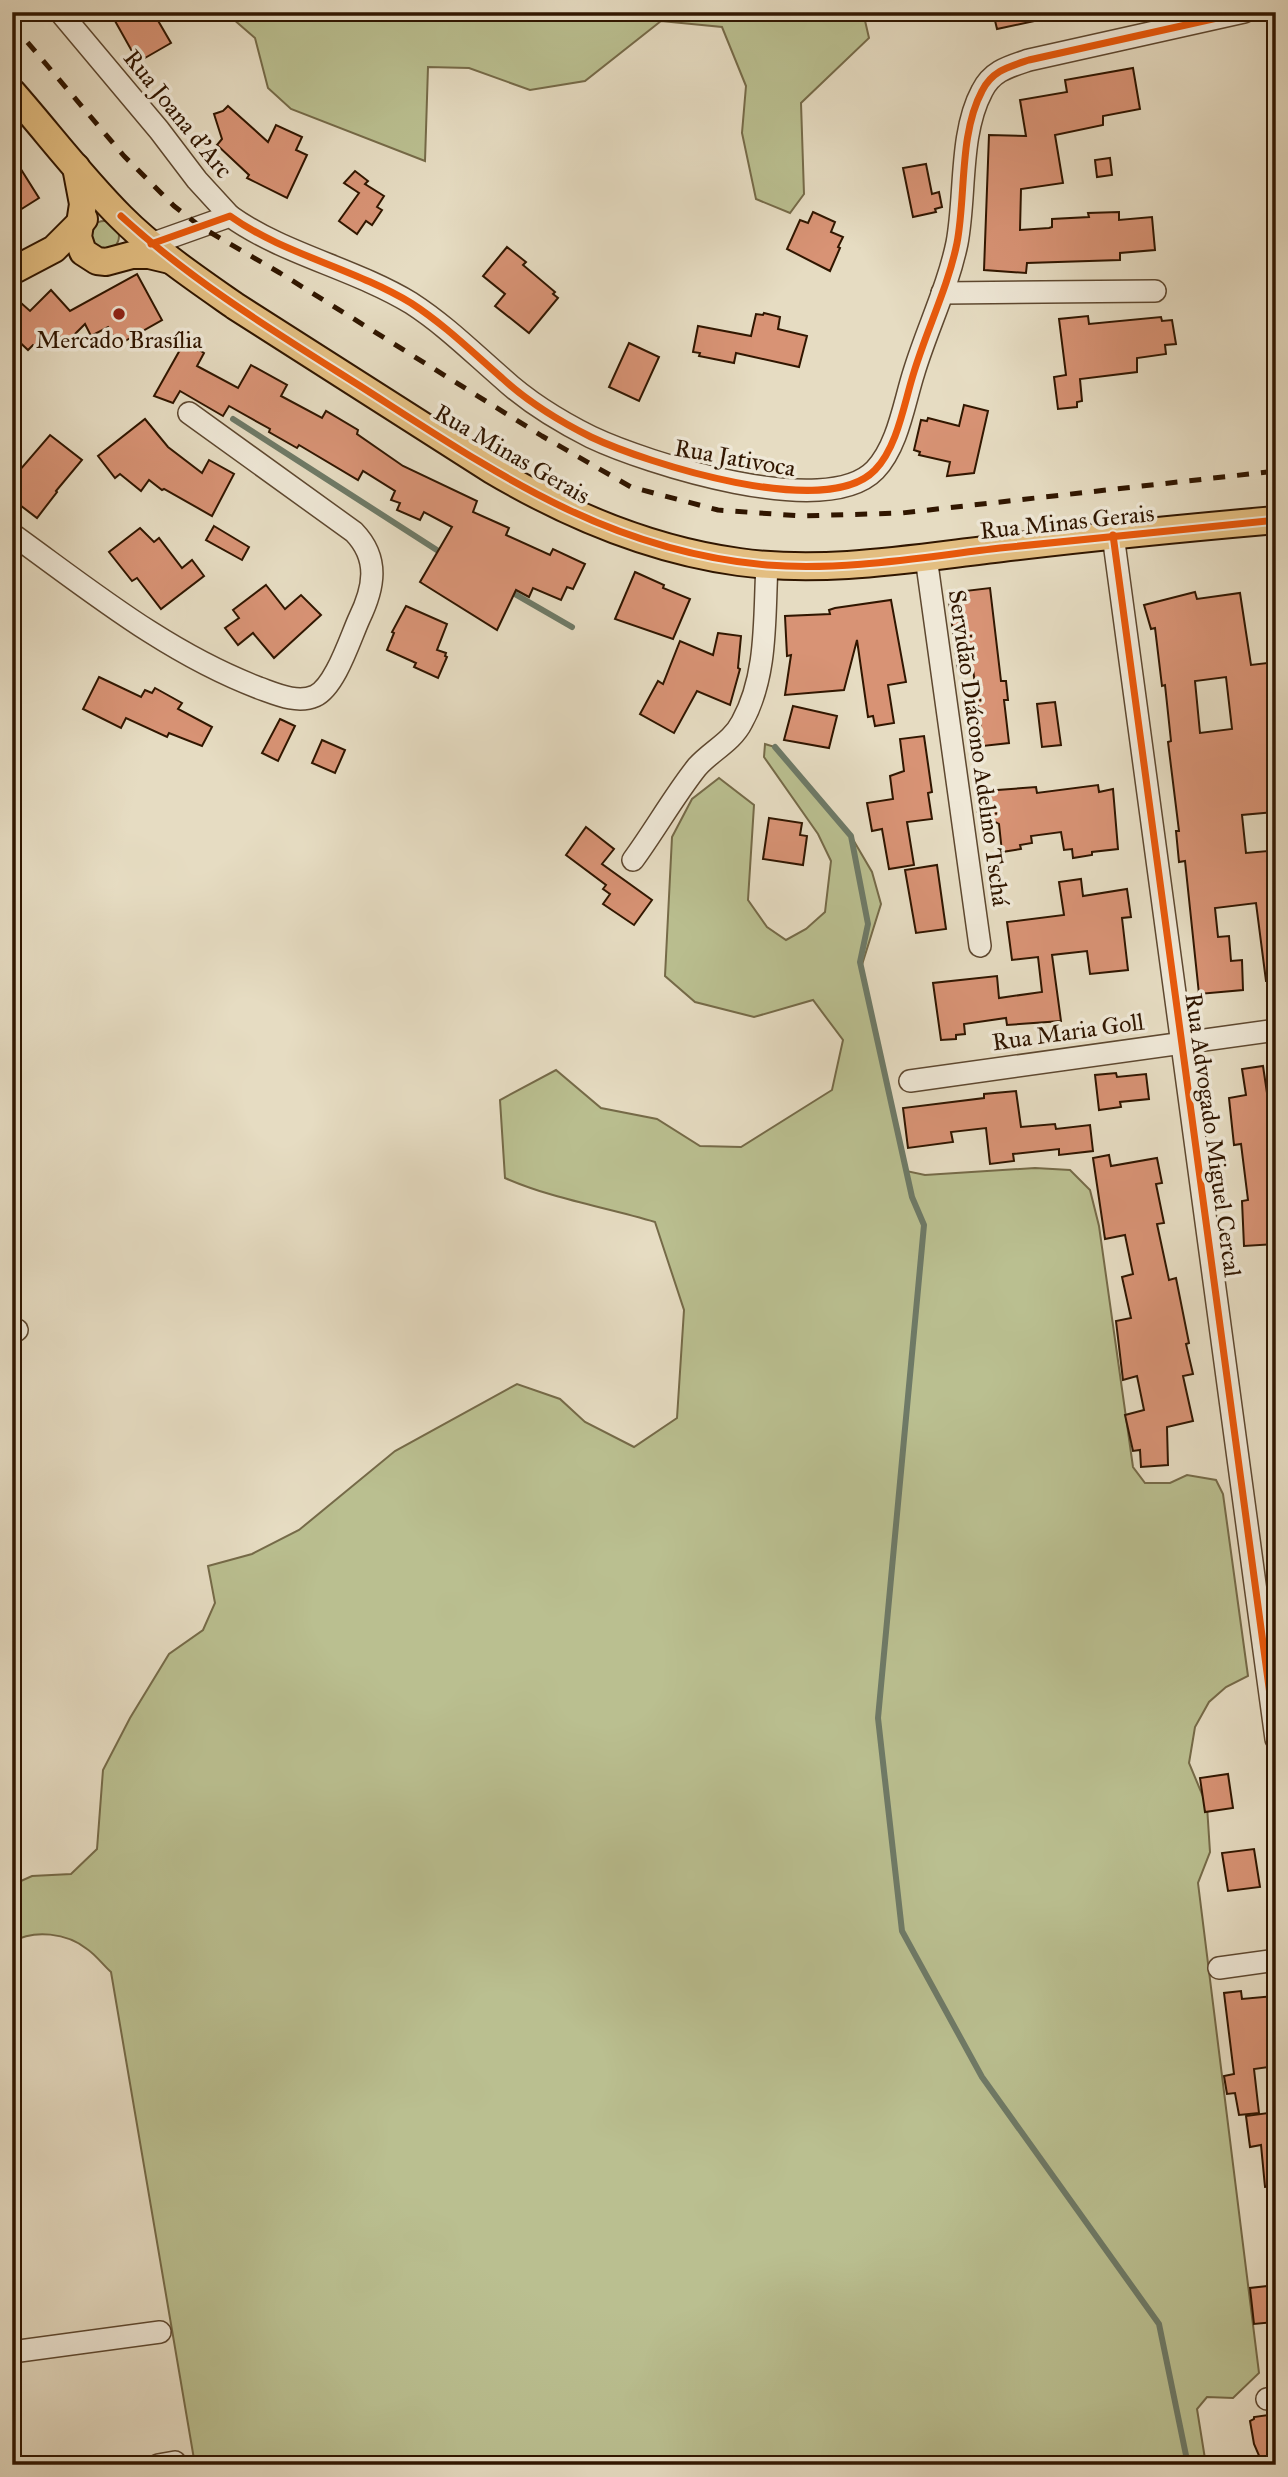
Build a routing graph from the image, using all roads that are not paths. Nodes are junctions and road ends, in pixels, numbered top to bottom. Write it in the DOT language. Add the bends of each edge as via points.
graph roads {
  1 [pos="60,12"];
  2 [pos="1244,12"];
  3 [pos="12,92"];
  4 [pos="75,166"];
  5 [pos="121,216"];
  6 [pos="229,216"];
  7 [pos="82,221"];
  8 [pos="123,255"];
  9 [pos="14,270"];
  10 [pos="1155,291"];
  11 [pos="942,293"];
  12 [pos="189,413"];
  13 [pos="1276,520"];
  14 [pos="12,534"];
  15 [pos="1113,535"];
  16 [pos="926,557"];
  17 [pos="767,565"];
  18 [pos="633,860"];
  19 [pos="980,946"];
  20 [pos="1276,1030"];
  21 [pos="1182,1043"];
  22 [pos="910,1081"];
  23 [pos="1276,1739"];
  24 [pos="1276,1960"];
  25 [pos="1219,1968"];
  26 [pos="160,2332"];
  27 [pos="12,2352"];
  1 -- 6 [label="street, Rua Joana d'Arc"];
  2 -- 11 [label="street, Rua Jativoca" via="1029,60 990,77 974,110 957,239"];
  3 -- 4 [label="main road, Rua Minas Gerais"];
  4 -- 5 [label="main road, Rua Minas Gerais"];
  4 -- 7 [label="main road, Rua Minas Gerais"];
  5 -- 7 [label="main road" via="96,211"];
  5 -- 8 [label="main road, Rua Minas Gerais"];
  5 -- 8 [label="main road" via="129,231"];
  6 -- 8 [label="street"];
  6 -- 11 [label="street, Rua Jativoca" via="260,235 354,273 410,303 461,340 530,401 591,437 661,464 775,489 811,491 839,486 874,471 893,439"];
  7 -- 8 [label="main road" via="78,237 83,252"];
  7 -- 9 [label="main road" via="54,249"];
  8 -- 9 [label="main road"];
  8 -- 17 [label="main road, Rua Minas Gerais" via="171,261 256,320 538,496 650,542"];
  10 -- 11 [label="street"];
  12 -- 14 [label="street" via="365,543 372,576 370,596 329,685 316,696 302,700 279,696 204,664 143,628"];
  13 -- 15 [label="main road, Rua Minas Gerais"];
  15 -- 16 [label="main road, Rua Minas Gerais"];
  15 -- 21 [label="street, Rua Advogado Miguel Cercal"];
  16 -- 17 [label="main road, Rua Minas Gerais" via="856,565"];
  16 -- 19 [label="street, Servidão Diácono Adelino Tschá"];
  17 -- 18 [label="street" via="759,678 742,723 697,767"];
  20 -- 21 [label="street, Rua Maria Goll"];
  21 -- 22 [label="street, Rua Maria Goll"];
  21 -- 23 [label="street, Rua Advogado Miguel Cercal"];
  24 -- 25 [label="street"];
  26 -- 27 [label="street"];
}
